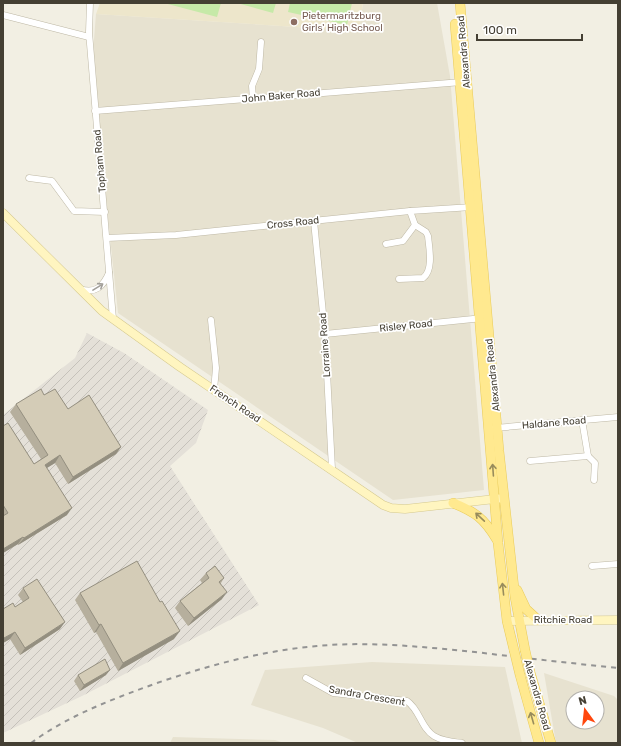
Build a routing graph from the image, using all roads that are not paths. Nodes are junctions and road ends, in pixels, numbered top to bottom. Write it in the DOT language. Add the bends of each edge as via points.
graph roads {
  1 [pos="90,3"];
  2 [pos="454,3"];
  3 [pos="460,3"];
  4 [pos="3,16"];
  5 [pos="89,37"];
  6 [pos="261,42"];
  7 [pos="464,82"];
  8 [pos="253,99"];
  9 [pos="95,111"];
  10 [pos="29,178"];
  11 [pos="475,207"];
  12 [pos="410,211"];
  13 [pos="105,212"];
  14 [pos="3,213"];
  15 [pos="314,221"];
  16 [pos="415,225"];
  17 [pos="107,238"];
  18 [pos="386,244"];
  19 [pos="109,271"];
  20 [pos="399,279"];
  21 [pos="78,289"];
  22 [pos="483,318"];
  23 [pos="113,319"];
  24 [pos="211,320"];
  25 [pos="325,334"];
  26 [pos="214,390"];
  27 [pos="618,417"];
  28 [pos="582,420"];
  29 [pos="493,428"];
  30 [pos="588,456"];
  31 [pos="530,461"];
  32 [pos="332,469"];
  33 [pos="594,480"];
  34 [pos="499,498"];
  35 [pos="453,503"];
  36 [pos="498,543"];
  37 [pos="618,564"];
  38 [pos="592,566"];
  39 [pos="514,585"];
  40 [pos="518,620"];
  41 [pos="538,620"];
  42 [pos="618,620"];
  43 [pos="507,621"];
  44 [pos="306,678"];
  45 [pos="462,743"];
  46 [pos="539,743"];
  47 [pos="551,743"];
  1 -- 5 [label="street, Topham Road"];
  2 -- 7 [label="main road, Alexandra Road"];
  3 -- 7 [label="main road, Alexandra Road"];
  4 -- 5 [label="street"];
  5 -- 9 [label="street, Topham Road"];
  6 -- 8 [label="street" via="259,69 252,86"];
  7 -- 8 [label="street, John Baker Road"];
  7 -- 11 [label="main road, Alexandra Road"];
  8 -- 9 [label="street, John Baker Road"];
  9 -- 13 [label="street, Topham Road"];
  10 -- 13 [label="street" via="52,181 74,210"];
  11 -- 12 [label="street, Cross Road"];
  11 -- 22 [label="main road, Alexandra Road"];
  12 -- 15 [label="street, Cross Road"];
  12 -- 16 [label="street"];
  13 -- 17 [label="street, Topham Road"];
  14 -- 21 [label="street, French Road"];
  15 -- 17 [label="street, Cross Road" via="176,235"];
  15 -- 25 [label="street, Lorraine Road"];
  16 -- 18 [label="street" via="403,241"];
  16 -- 20 [label="street" via="428,236 427,273 419,279"];
  17 -- 19 [label="street, Topham Road"];
  21 -- 19 [label="street, one-way" via="89,291 99,288 105,282"];
  19 -- 23 [label="street, Topham Road"];
  21 -- 23 [label="street, French Road"];
  22 -- 25 [label="street, Risley Road"];
  22 -- 29 [label="main road, Alexandra Road"];
  23 -- 26 [label="street, French Road"];
  24 -- 26 [label="street" via="216,368"];
  25 -- 32 [label="street, Lorraine Road"];
  26 -- 32 [label="street, French Road"];
  27 -- 28 [label="street, Haldane Road"];
  28 -- 29 [label="street, Haldane Road"];
  28 -- 30 [label="street"];
  29 -- 34 [label="main road, Alexandra Road"];
  30 -- 31 [label="street"];
  30 -- 33 [label="street" via="595,464"];
  32 -- 35 [label="street, French Road" via="391,508 405,509"];
  34 -- 35 [label="street, French Road"];
  34 -- 36 [label="main road, Alexandra Road"];
  34 -- 39 [label="main road, Alexandra Road"];
  36 -- 35 [label="main road, one-way" via="489,527 477,514"];
  43 -- 36 [label="main road, Alexandra Road, one-way"];
  37 -- 38 [label="street"];
  39 -- 40 [label="main road, Alexandra Road"];
  39 -- 41 [label="main road" via="526,609"];
  40 -- 41 [label="street, Ritchie Road"];
  40 -- 43 [label="street, Ritchie Road"];
  40 -- 47 [label="main road, Alexandra Road, bridge"];
  41 -- 42 [label="street, Ritchie Road"];
  46 -- 43 [label="main road, Alexandra Road, one-way, bridge"];
  44 -- 45 [label="street, Sandra Crescent" via="333,693 407,702 414,707 435,737"];
}
